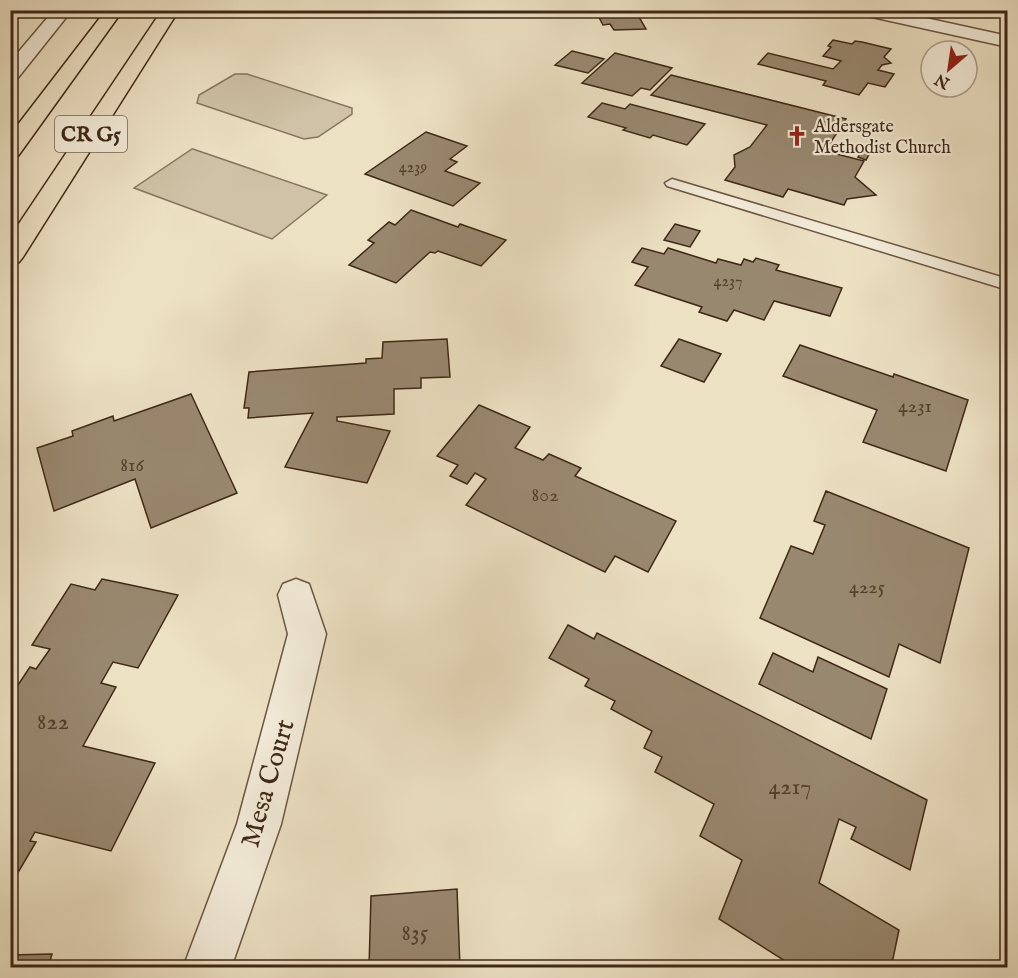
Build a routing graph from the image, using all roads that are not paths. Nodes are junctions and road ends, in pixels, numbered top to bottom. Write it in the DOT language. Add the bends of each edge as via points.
graph roads {
  1 [pos="64,10"];
  2 [pos="115,10"];
  3 [pos="171,10"];
  4 [pos="863,10"];
  5 [pos="1008,42"];
  6 [pos="10,75"];
  7 [pos="10,151"];
  8 [pos="672,183"];
  9 [pos="10,256"];
  10 [pos="1008,285"];
  11 [pos="296,595"];
  12 [pos="207,968"];
  1 -- 6 [label="street"];
  2 -- 7 [label="highway, CR G5"];
  3 -- 9 [label="highway, CR G5"];
  4 -- 5 [label="street"];
  8 -- 10 [label="lane"];
  11 -- 12 [label="street, Mesa Court" via="307,634 259,824"];
}
